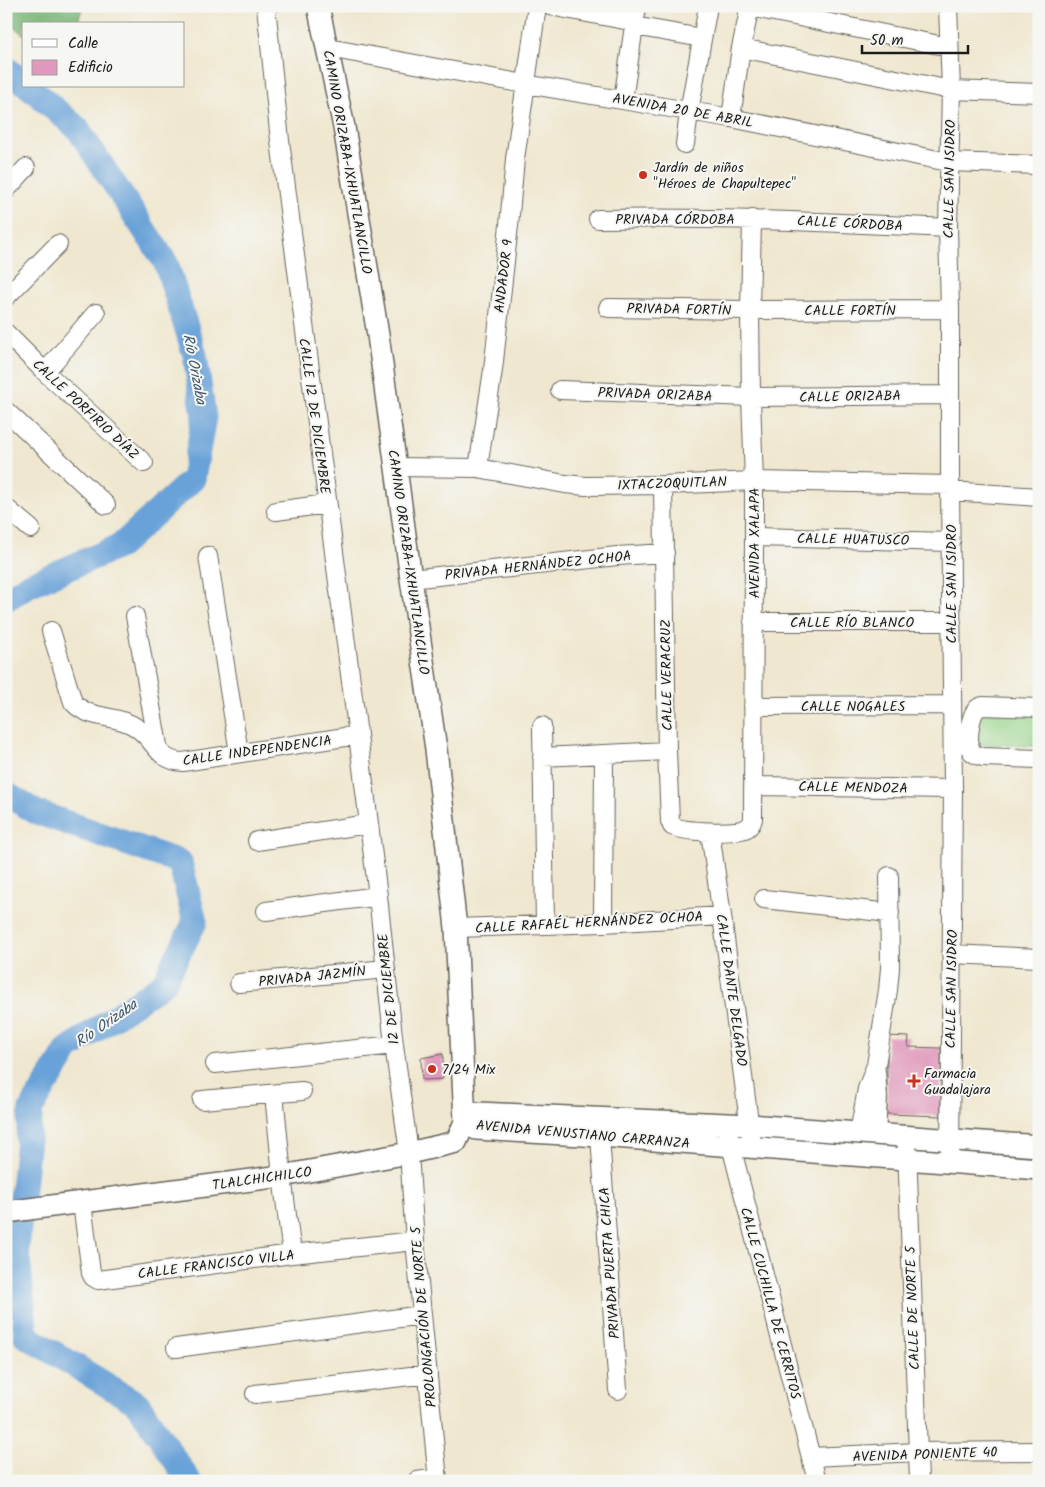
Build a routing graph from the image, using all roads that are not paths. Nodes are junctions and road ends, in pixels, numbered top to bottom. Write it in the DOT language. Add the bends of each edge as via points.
graph roads {
  1 [pos="266,6"];
  2 [pos="318,6"];
  3 [pos="537,6"];
  4 [pos="550,6"];
  5 [pos="708,6"];
  6 [pos="948,6"];
  7 [pos="748,7"];
  8 [pos="635,18"];
  9 [pos="702,38"];
  10 [pos="950,47"];
  11 [pos="328,48"];
  12 [pos="741,48"];
  13 [pos="525,84"];
  14 [pos="951,90"];
  15 [pos="1039,93"];
  16 [pos="623,100"];
  17 [pos="689,112"];
  18 [pos="731,118"];
  19 [pos="685,144"];
  20 [pos="948,162"];
  21 [pos="1039,165"];
  22 [pos="26,168"];
  23 [pos="6,190"];
  24 [pos="598,218"];
  25 [pos="752,219"];
  26 [pos="948,228"];
  27 [pos="58,244"];
  28 [pos="6,296"];
  29 [pos="608,308"];
  30 [pos="950,309"];
  31 [pos="750,310"];
  32 [pos="96,313"];
  33 [pos="6,333"];
  34 [pos="45,372"];
  35 [pos="560,390"];
  36 [pos="950,395"];
  37 [pos="751,397"];
  38 [pos="6,411"];
  39 [pos="144,463"];
  40 [pos="396,467"];
  41 [pos="478,468"];
  42 [pos="754,481"];
  43 [pos="663,485"];
  44 [pos="950,488"];
  45 [pos="1039,497"];
  46 [pos="327,504"];
  47 [pos="106,505"];
  48 [pos="6,508"];
  49 [pos="276,511"];
  50 [pos="31,529"];
  51 [pos="754,537"];
  52 [pos="951,542"];
  53 [pos="665,553"];
  54 [pos="208,556"];
  55 [pos="411,579"];
  56 [pos="135,616"];
  57 [pos="753,622"];
  58 [pos="952,622"];
  59 [pos="51,631"];
  60 [pos="952,705"];
  61 [pos="753,706"];
  62 [pos="1039,708"];
  63 [pos="542,726"];
  64 [pos="358,735"];
  65 [pos="667,751"];
  66 [pos="159,752"];
  67 [pos="239,753"];
  68 [pos="604,755"];
  69 [pos="542,757"];
  70 [pos="1039,759"];
  71 [pos="753,786"];
  72 [pos="953,789"];
  73 [pos="368,824"];
  74 [pos="710,832"];
  75 [pos="257,841"];
  76 [pos="889,876"];
  77 [pos="378,896"];
  78 [pos="764,899"];
  79 [pos="266,911"];
  80 [pos="890,913"];
  81 [pos="722,916"];
  82 [pos="603,923"];
  83 [pos="544,925"];
  84 [pos="456,928"];
  85 [pos="951,954"];
  86 [pos="1039,958"];
  87 [pos="386,969"];
  88 [pos="239,983"];
  89 [pos="394,1045"];
  90 [pos="214,1064"];
  91 [pos="302,1091"];
  92 [pos="274,1094"];
  93 [pos="202,1100"];
  94 [pos="465,1122"];
  95 [pos="726,1124"];
  96 [pos="750,1125"];
  97 [pos="868,1134"];
  98 [pos="600,1136"];
  99 [pos="908,1136"];
  100 [pos="950,1139"];
  101 [pos="730,1146"];
  102 [pos="1039,1146"];
  103 [pos="752,1147"];
  104 [pos="409,1153"];
  105 [pos="907,1158"];
  106 [pos="950,1162"];
  107 [pos="1039,1169"];
  108 [pos="282,1176"];
  109 [pos="82,1203"];
  110 [pos="7,1212"];
  111 [pos="415,1241"];
  112 [pos="292,1254"];
  113 [pos="422,1315"];
  114 [pos="176,1348"];
  115 [pos="428,1374"];
  116 [pos="618,1390"];
  117 [pos="255,1394"];
  118 [pos="1039,1451"];
  119 [pos="918,1452"];
  120 [pos="811,1457"];
  121 [pos="438,1480"];
  122 [pos="417,1481"];
  123 [pos="817,1481"];
  124 [pos="919,1481"];
  1 -- 46 [label="street, CALLE 12 DE DICIEMBRE" via="281,151"];
  2 -- 11 [label="street, CAMINO ORIZABA-IXHUATLANCILLO"];
  3 -- 13 [label="street, ANDADOR 9"];
  4 -- 8 [label="street"];
  5 -- 9 [label="street"];
  6 -- 10 [label="street, CALLE SAN ISIDRO"];
  7 -- 10 [label="street"];
  7 -- 12 [label="street"];
  8 -- 9 [label="street"];
  8 -- 16 [label="street"];
  9 -- 17 [label="street"];
  10 -- 14 [label="street, CALLE SAN ISIDRO"];
  11 -- 13 [label="street, AVENIDA 20 DE ABRIL"];
  11 -- 40 [label="street, CAMINO ORIZABA-IXHUATLANCILLO" via="355,190"];
  12 -- 14 [label="street"];
  12 -- 18 [label="street"];
  13 -- 16 [label="street, AVENIDA 20 DE ABRIL"];
  13 -- 41 [label="street, ANDADOR 9" via="493,370"];
  14 -- 15 [label="street"];
  14 -- 20 [label="street, CALLE SAN ISIDRO"];
  16 -- 17 [label="street, AVENIDA 20 DE ABRIL"];
  17 -- 18 [label="street, AVENIDA 20 DE ABRIL"];
  17 -- 19 [label="street"];
  18 -- 20 [label="street, AVENIDA 20 DE ABRIL"];
  20 -- 21 [label="street, AVENIDA 20 DE ABRIL"];
  20 -- 26 [label="street, CALLE SAN ISIDRO"];
  22 -- 23 [label="street"];
  24 -- 25 [label="street, PRIVADA CÓRDOBA"];
  25 -- 26 [label="street, CALLE CÓRDOBA"];
  25 -- 31 [label="street, AVENIDA XALAPA"];
  26 -- 30 [label="street, CALLE SAN ISIDRO"];
  27 -- 28 [label="street"];
  29 -- 31 [label="street, PRIVADA FORTÍN"];
  30 -- 31 [label="street, CALLE FORTÍN"];
  30 -- 36 [label="street, CALLE SAN ISIDRO"];
  31 -- 37 [label="street, AVENIDA XALAPA"];
  32 -- 34 [label="street"];
  33 -- 34 [label="street, CALLE PORFIRIO DÍAZ"];
  34 -- 39 [label="street, CALLE PORFIRIO DÍAZ"];
  35 -- 37 [label="street, PRIVADA ORIZABA"];
  36 -- 37 [label="street, CALLE ORIZABA"];
  36 -- 44 [label="street, CALLE SAN ISIDRO"];
  37 -- 42 [label="street, AVENIDA XALAPA"];
  38 -- 47 [label="street"];
  40 -- 41 [label="street, IXTACZOQUITLAN"];
  40 -- 55 [label="street, CAMINO ORIZABA-IXHUATLANCILLO"];
  41 -- 43 [label="street, IXTACZOQUITLAN" via="586,486"];
  42 -- 43 [label="street, IXTACZOQUITLAN"];
  42 -- 44 [label="street, IXTACZOQUITLAN"];
  42 -- 51 [label="street, AVENIDA XALAPA"];
  43 -- 53 [label="street, CALLE VERACRUZ"];
  44 -- 45 [label="street, IXTACZOQUITLAN"];
  44 -- 52 [label="street, CALLE SAN ISIDRO"];
  46 -- 49 [label="street"];
  46 -- 64 [label="street, CALLE 12 DE DICIEMBRE"];
  48 -- 50 [label="street"];
  51 -- 52 [label="street, CALLE HUATUSCO"];
  51 -- 57 [label="street, AVENIDA XALAPA"];
  52 -- 58 [label="street, CALLE SAN ISIDRO"];
  53 -- 55 [label="street, PRIVADA HERNÁNDEZ OCHOA"];
  53 -- 65 [label="street, CALLE VERACRUZ"];
  54 -- 67 [label="street"];
  55 -- 84 [label="street, CAMINO ORIZABA-IXHUATLANCILLO" via="436,749"];
  56 -- 66 [label="street"];
  57 -- 58 [label="street, CALLE RÍO BLANCO"];
  57 -- 61 [label="street, AVENIDA XALAPA"];
  58 -- 60 [label="street, CALLE SAN ISIDRO"];
  59 -- 66 [label="street" via="73,702 78,708 134,726"];
  60 -- 61 [label="street, CALLE NOGALES"];
  60 -- 72 [label="street, CALLE SAN ISIDRO"];
  61 -- 71 [label="street, AVENIDA XALAPA"];
  62 -- 70 [label="street" via="979,707 972,716 969,746 974,754 982,757"];
  63 -- 69 [label="street"];
  64 -- 67 [label="street, CALLE INDEPENDENCIA"];
  64 -- 73 [label="street, CALLE 12 DE DICIEMBRE"];
  65 -- 68 [label="street"];
  65 -- 74 [label="street, CALLE VERACRUZ" via="671,825 678,829"];
  66 -- 67 [label="street, CALLE INDEPENDENCIA" via="173,762"];
  68 -- 69 [label="street"];
  68 -- 82 [label="street"];
  69 -- 83 [label="street"];
  71 -- 72 [label="street, CALLE MENDOZA"];
  71 -- 74 [label="street, AVENIDA XALAPA" via="750,826"];
  72 -- 85 [label="street, CALLE SAN ISIDRO"];
  73 -- 75 [label="street"];
  73 -- 77 [label="street, 12 DE DICIEMBRE"];
  74 -- 81 [label="street, CALLE DANTE DELGADO"];
  76 -- 80 [label="street"];
  77 -- 79 [label="street"];
  77 -- 87 [label="street, 12 DE DICIEMBRE"];
  78 -- 80 [label="street"];
  80 -- 97 [label="street" via="888,990 876,1065 878,1097"];
  81 -- 82 [label="street, CALLE RAFAÉL HERNÁNDEZ OCHOA"];
  81 -- 96 [label="street, CALLE DANTE DELGADO"];
  82 -- 83 [label="street, CALLE RAFAÉL HERNÁNDEZ OCHOA"];
  83 -- 84 [label="street, CALLE RAFAÉL HERNÁNDEZ OCHOA"];
  84 -- 94 [label="street, CAMINO ORIZABA-IXHUATLANCILLO"];
  85 -- 86 [label="street"];
  85 -- 100 [label="street, CALLE SAN ISIDRO"];
  87 -- 88 [label="street, PRIVADA JAZMÍN"];
  87 -- 89 [label="street, 12 DE DICIEMBRE"];
  89 -- 90 [label="street"];
  89 -- 104 [label="street, 12 DE DICIEMBRE"];
  91 -- 92 [label="street"];
  92 -- 93 [label="street"];
  92 -- 108 [label="street"];
  94 -- 95 [label="street, AVENIDA VENUSTIANO CARRANZA" via="478,1113"];
  94 -- 98 [label="street, AVENIDA VENUSTIANO CARRANZA" via="476,1129"];
  94 -- 104 [label="street, TLALCHICHILCO" via="456,1142"];
  95 -- 96 [label="street, AVENIDA VENUSTIANO CARRANZA"];
  95 -- 101 [label="street, CALLE CUCHILLA DE CERRITOS"];
  96 -- 97 [label="street, AVENIDA VENUSTIANO CARRANZA"];
  96 -- 103 [label="street, CALLE DANTE DELGADO"];
  97 -- 99 [label="street, AVENIDA VENUSTIANO CARRANZA"];
  98 -- 101 [label="street, AVENIDA VENUSTIANO CARRANZA"];
  98 -- 116 [label="street, PRIVADA PUERTA CHICA"];
  99 -- 100 [label="street, AVENIDA VENUSTIANO CARRANZA"];
  99 -- 105 [label="street, CALLE DE NORTE 5"];
  100 -- 102 [label="street, AVENIDA VENUSTIANO CARRANZA"];
  100 -- 106 [label="street, CALLE SAN ISIDRO"];
  101 -- 103 [label="street, AVENIDA VENUSTIANO CARRANZA"];
  101 -- 120 [label="street, CALLE CUCHILLA DE CERRITOS"];
  103 -- 105 [label="street, AVENIDA VENUSTIANO CARRANZA"];
  104 -- 108 [label="street, TLALCHICHILCO"];
  104 -- 111 [label="street, PROLONGACIÓN DE NORTE 5"];
  105 -- 106 [label="street, AVENIDA VENUSTIANO CARRANZA"];
  105 -- 119 [label="street, CALLE DE NORTE 5"];
  106 -- 107 [label="street, AVENIDA VENUSTIANO CARRANZA"];
  108 -- 109 [label="street, TLALCHICHILCO"];
  108 -- 112 [label="street"];
  109 -- 110 [label="street, TLALCHICHILCO"];
  109 -- 112 [label="street, CALLE FRANCISCO VILLA" via="91,1274 98,1280"];
  111 -- 112 [label="street, CALLE FRANCISCO VILLA"];
  111 -- 113 [label="street, PROLONGACIÓN DE NORTE 5"];
  113 -- 114 [label="street"];
  113 -- 115 [label="street, PROLONGACIÓN DE NORTE 5"];
  115 -- 117 [label="street"];
  115 -- 121 [label="street, PROLONGACIÓN DE NORTE 5"];
  118 -- 119 [label="street, AVENIDA PONIENTE 40"];
  119 -- 120 [label="street, AVENIDA PONIENTE 40"];
  119 -- 124 [label="street, CALLE DE NORTE 5"];
  120 -- 123 [label="street, CALLE CUCHILLA DE CERRITOS"];
  121 -- 122 [label="street"];
}
